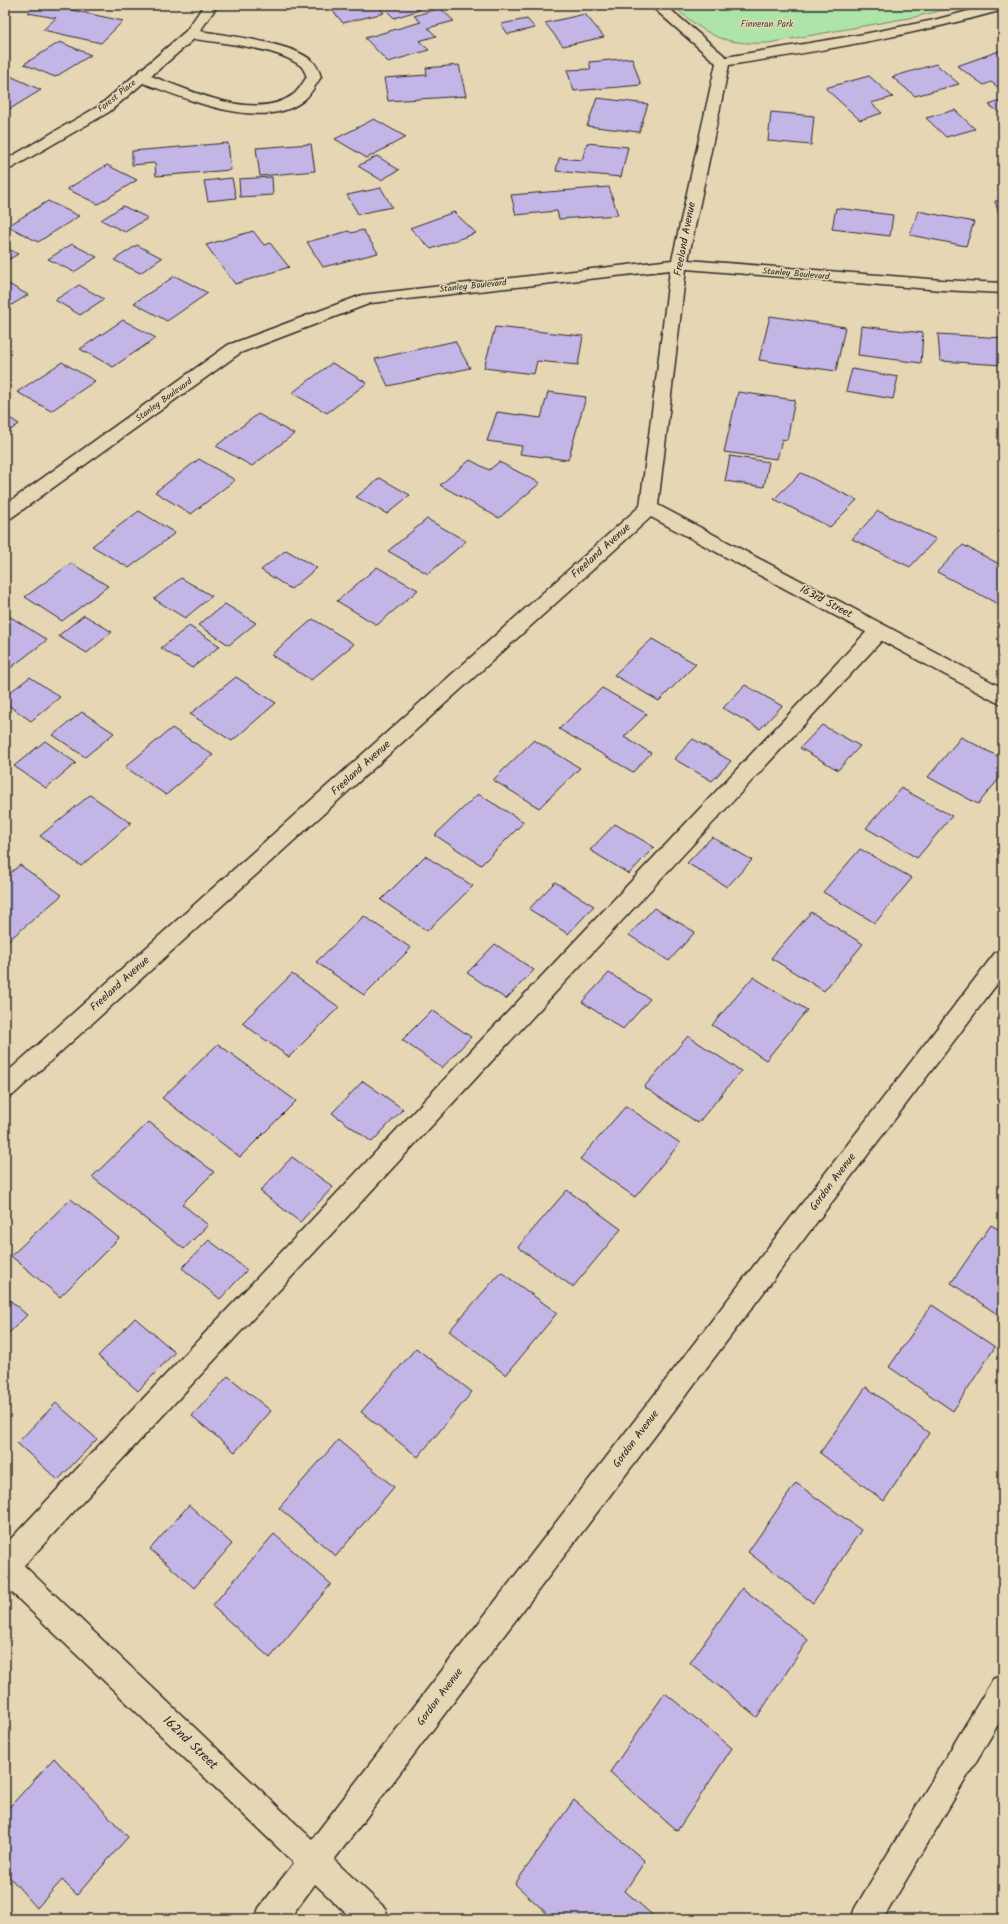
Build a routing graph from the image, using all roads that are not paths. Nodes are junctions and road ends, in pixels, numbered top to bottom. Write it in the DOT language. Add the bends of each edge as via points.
graph roads {
  1 [pos="211,5"];
  2 [pos="657,5"];
  3 [pos="1003,6"];
  4 [pos="191,34"];
  5 [pos="723,62"];
  6 [pos="140,77"];
  7 [pos="5,166"];
  8 [pos="679,264"];
  9 [pos="1003,288"];
  10 [pos="649,508"];
  11 [pos="5,514"];
  12 [pos="879,630"];
  13 [pos="1003,696"];
  14 [pos="1003,959"];
  15 [pos="5,1088"];
  16 [pos="5,1566"];
  17 [pos="1003,1689"];
  18 [pos="314,1861"];
  19 [pos="270,1919"];
  20 [pos="374,1919"];
  21 [pos="866,1919"];
  1 -- 4 [label="street, Forest Place"];
  2 -- 5 [label="street"];
  3 -- 5 [label="street" via="930,26"];
  4 -- 6 [label="street, Forest Place"];
  4 -- 6 [label="street" via="278,51 308,64 314,77 308,89 294,102 274,110 248,111 224,106"];
  5 -- 8 [label="street, Freeland Avenue"];
  6 -- 7 [label="street, Forest Place" via="104,109"];
  8 -- 9 [label="street, Stanley Boulevard"];
  8 -- 10 [label="street, Freeland Avenue"];
  8 -- 11 [label="street, Stanley Boulevard" via="368,298 234,350"];
  10 -- 12 [label="street, 163rd Street"];
  10 -- 15 [label="street, Freeland Avenue"];
  12 -- 13 [label="street, 163rd Street"];
  12 -- 16 [label="street"];
  14 -- 18 [label="street, Gordon Avenue"];
  16 -- 18 [label="street, 162nd Street"];
  17 -- 21 [label="street"];
  18 -- 19 [label="street, Gordon Avenue"];
  18 -- 20 [label="street, 162nd Street"];
}
